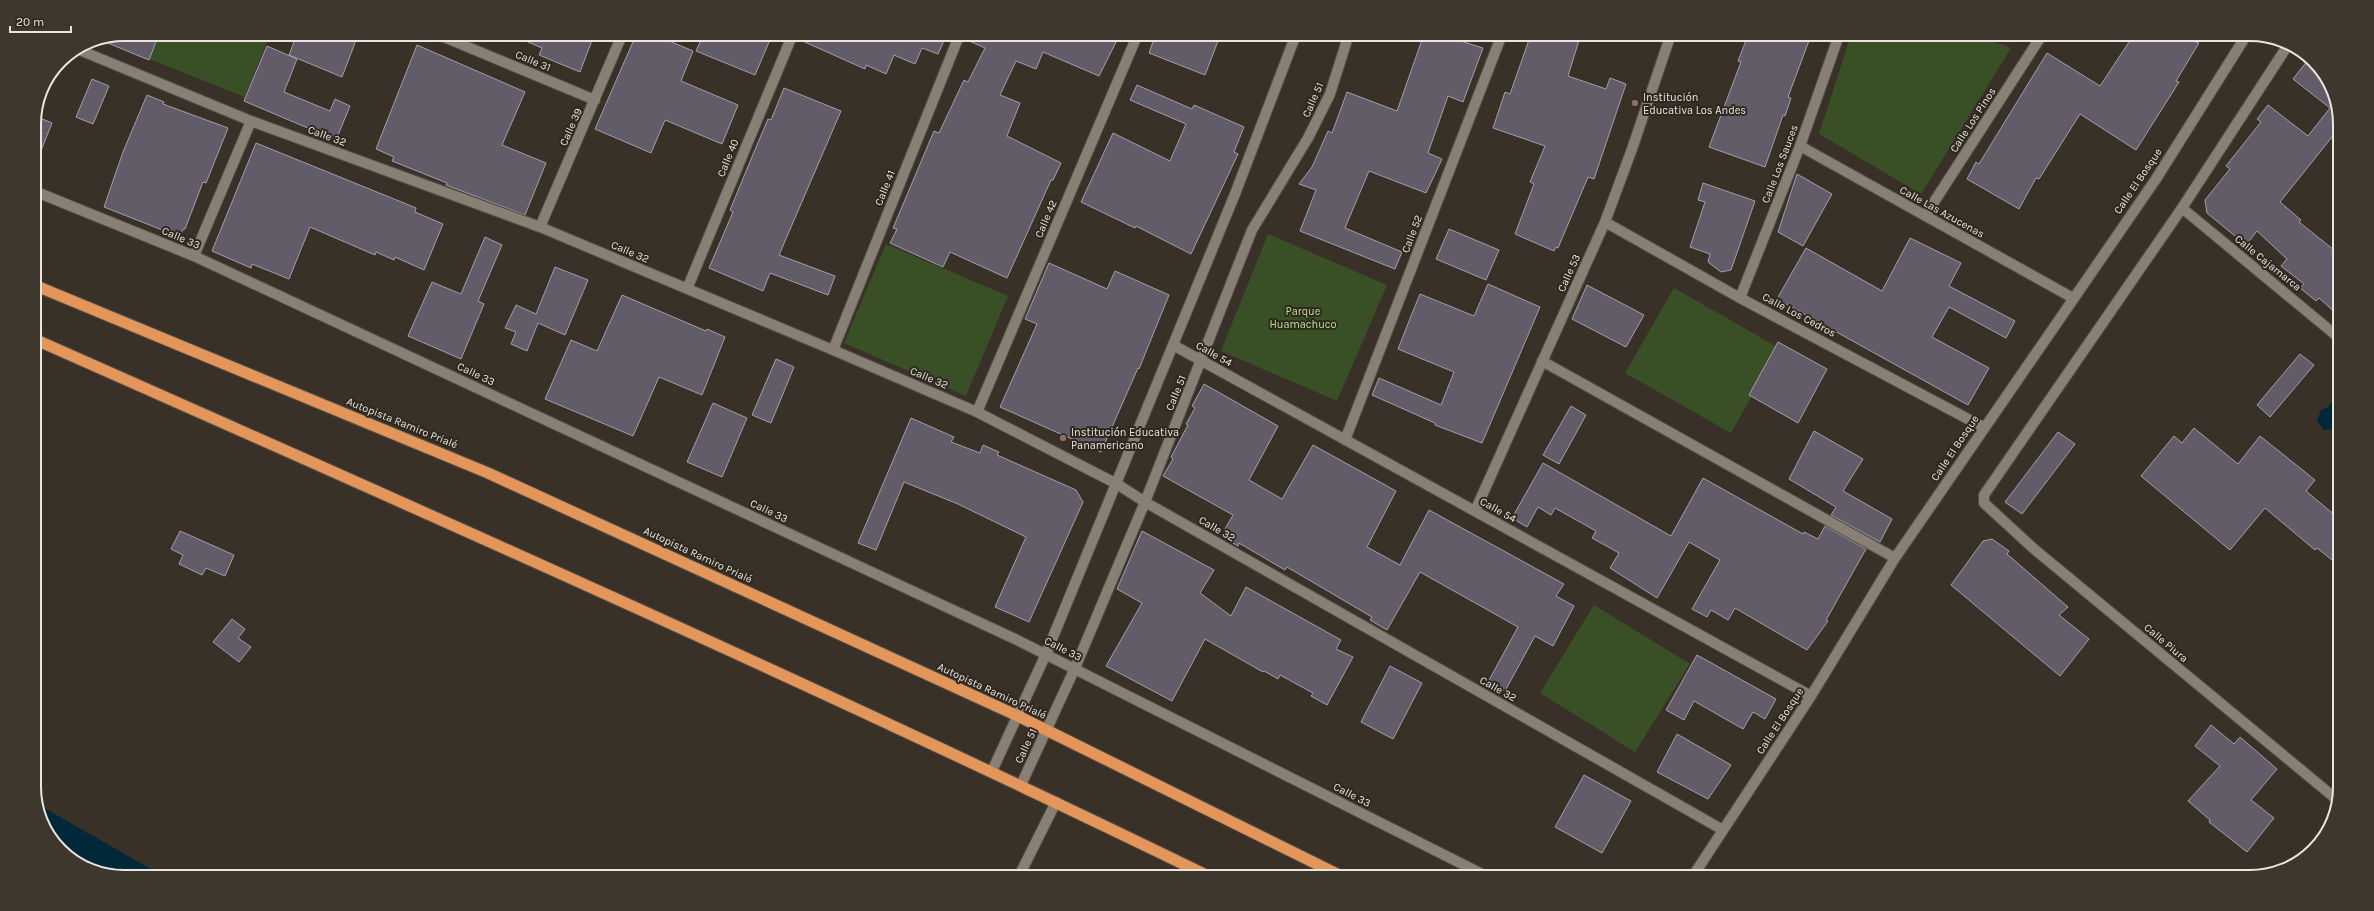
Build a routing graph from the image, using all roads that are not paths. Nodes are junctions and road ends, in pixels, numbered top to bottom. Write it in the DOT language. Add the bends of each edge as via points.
graph roads {
  1 [pos="453,41"];
  2 [pos="620,41"];
  3 [pos="790,41"];
  4 [pos="957,41"];
  5 [pos="1135,41"];
  6 [pos="1293,41"];
  7 [pos="1347,41"];
  8 [pos="1499,41"];
  9 [pos="1669,41"];
  10 [pos="1837,41"];
  11 [pos="2038,41"];
  12 [pos="2243,41"];
  13 [pos="2285,49"];
  14 [pos="83,51"];
  15 [pos="595,100"];
  16 [pos="250,121"];
  17 [pos="1800,146"];
  18 [pos="41,194"];
  19 [pos="2182,208"];
  20 [pos="1925,216"];
  21 [pos="1605,222"];
  22 [pos="540,227"];
  23 [pos="194,256"];
  24 [pos="41,288"];
  25 [pos="687,290"];
  26 [pos="1740,298"];
  27 [pos="2073,298"];
  28 [pos="2333,333"];
  29 [pos="41,343"];
  30 [pos="1173,345"];
  31 [pos="833,350"];
  32 [pos="1202,361"];
  33 [pos="1542,361"];
  34 [pos="977,412"];
  35 [pos="1983,427"];
  36 [pos="1345,440"];
  37 [pos="1117,484"];
  38 [pos="1145,502"];
  39 [pos="1474,511"];
  40 [pos="1895,558"];
  41 [pos="1046,654"];
  42 [pos="1074,668"];
  43 [pos="1811,696"];
  44 [pos="1018,716"];
  45 [pos="1046,730"];
  46 [pos="992,771"];
  47 [pos="1021,785"];
  48 [pos="2332,796"];
  49 [pos="1056,802"];
  50 [pos="1723,830"];
  51 [pos="1022,870"];
  52 [pos="1196,870"];
  53 [pos="1330,870"];
  54 [pos="1474,870"];
  55 [pos="1697,870"];
  1 -- 15 [label="street, Calle 31"];
  2 -- 15 [label="street, Calle 39"];
  3 -- 25 [label="street, Calle 40"];
  4 -- 31 [label="street, Calle 41"];
  5 -- 34 [label="street, Calle 42"];
  6 -- 30 [label="street, Calle 51" via="1235,194"];
  7 -- 32 [label="street, Calle 51" via="1330,94 1308,138 1252,230"];
  8 -- 36 [label="street, Calle 52"];
  9 -- 21 [label="street, Calle 53"];
  10 -- 17 [label="street, Calle Los Sauces"];
  11 -- 20 [label="street, Calle Los Pinos"];
  12 -- 27 [label="street, Calle El Bosque" via="2156,179"];
  13 -- 19 [label="street"];
  14 -- 16 [label="street, Calle 32"];
  15 -- 22 [label="street, Calle 39"];
  16 -- 22 [label="street, Calle 32"];
  16 -- 23 [label="street"];
  17 -- 20 [label="street, Calle Las Azucenas"];
  17 -- 26 [label="street, Calle Los Sauces"];
  18 -- 23 [label="street, Calle 33"];
  19 -- 28 [label="street, Calle Cajamarca"];
  19 -- 48 [label="street, Calle Piura" via="1984,495 1984,503 2033,548"];
  20 -- 27 [label="street, Calle Las Azucenas"];
  21 -- 26 [label="street, Calle Los Cedros"];
  21 -- 33 [label="street, Calle 53"];
  22 -- 25 [label="street, Calle 32"];
  23 -- 41 [label="street, Calle 33"];
  24 -- 44 [label="highway, Autopista Ramiro Prialé" via="488,473"];
  25 -- 31 [label="street, Calle 32"];
  26 -- 35 [label="street, Calle Los Cedros"];
  27 -- 35 [label="street, Calle El Bosque"];
  29 -- 46 [label="highway" via="484,538"];
  30 -- 32 [label="street, Calle 54"];
  30 -- 37 [label="street, Calle 51"];
  31 -- 34 [label="street, Calle 32"];
  32 -- 36 [label="street, Calle 54"];
  32 -- 38 [label="street, Calle 51"];
  33 -- 39 [label="street, Calle 53"];
  33 -- 40 [label="street"];
  34 -- 37 [label="street, Calle 32"];
  35 -- 40 [label="street, Calle El Bosque"];
  36 -- 39 [label="street, Calle 54"];
  37 -- 38 [label="street, Calle 32"];
  37 -- 41 [label="street, Calle 51"];
  38 -- 42 [label="street, Calle 51"];
  38 -- 50 [label="street, Calle 32"];
  39 -- 43 [label="street, Calle 54"];
  40 -- 43 [label="street, Calle El Bosque"];
  41 -- 42 [label="street, Calle 33"];
  41 -- 44 [label="street, Calle 51"];
  42 -- 45 [label="street, Calle 51"];
  42 -- 54 [label="street, Calle 33"];
  43 -- 50 [label="street, Calle El Bosque"];
  44 -- 45 [label="highway, Autopista Ramiro Prialé"];
  44 -- 46 [label="street, Calle 51"];
  45 -- 47 [label="street, Calle 51"];
  45 -- 53 [label="highway, Autopista Ramiro Prialé"];
  46 -- 47 [label="highway"];
  47 -- 49 [label="highway"];
  49 -- 51 [label="street"];
  49 -- 52 [label="highway"];
  50 -- 55 [label="street, Calle El Bosque"];
}
